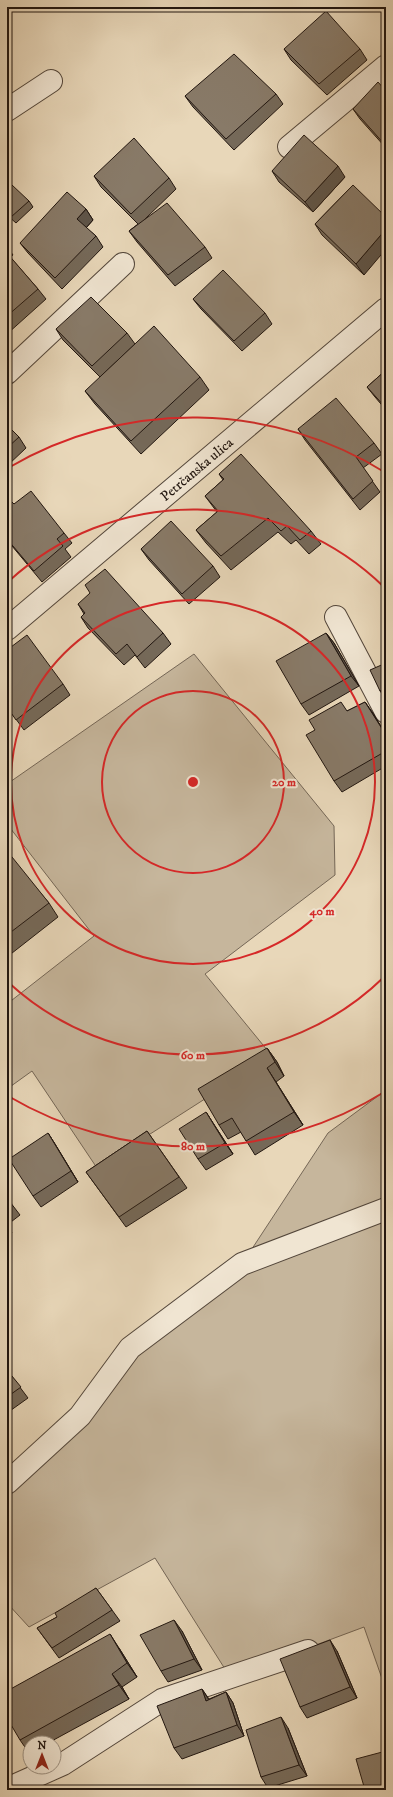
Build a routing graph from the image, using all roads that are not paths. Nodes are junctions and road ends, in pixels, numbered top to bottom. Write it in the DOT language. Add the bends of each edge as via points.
graph roads {
  1 [pos="386,66"];
  2 [pos="51,81"];
  3 [pos="7,110"];
  4 [pos="289,147"];
  5 [pos="123,264"];
  6 [pos="386,309"];
  7 [pos="7,373"];
  8 [pos="336,617"];
  9 [pos="7,629"];
  10 [pos="386,712"];
  11 [pos="386,1209"];
  12 [pos="7,1483"];
  13 [pos="321,1647"];
  14 [pos="7,1789"];
  1 -- 4 [label="street"];
  2 -- 3 [label="street"];
  5 -- 7 [label="street"];
  6 -- 9 [label="street, Petrčanska ulica"];
  8 -- 10 [label="street"];
  11 -- 12 [label="street" via="242,1264 130,1348 80,1416"];
  13 -- 14 [label="street" via="162,1700 63,1764"];
}
